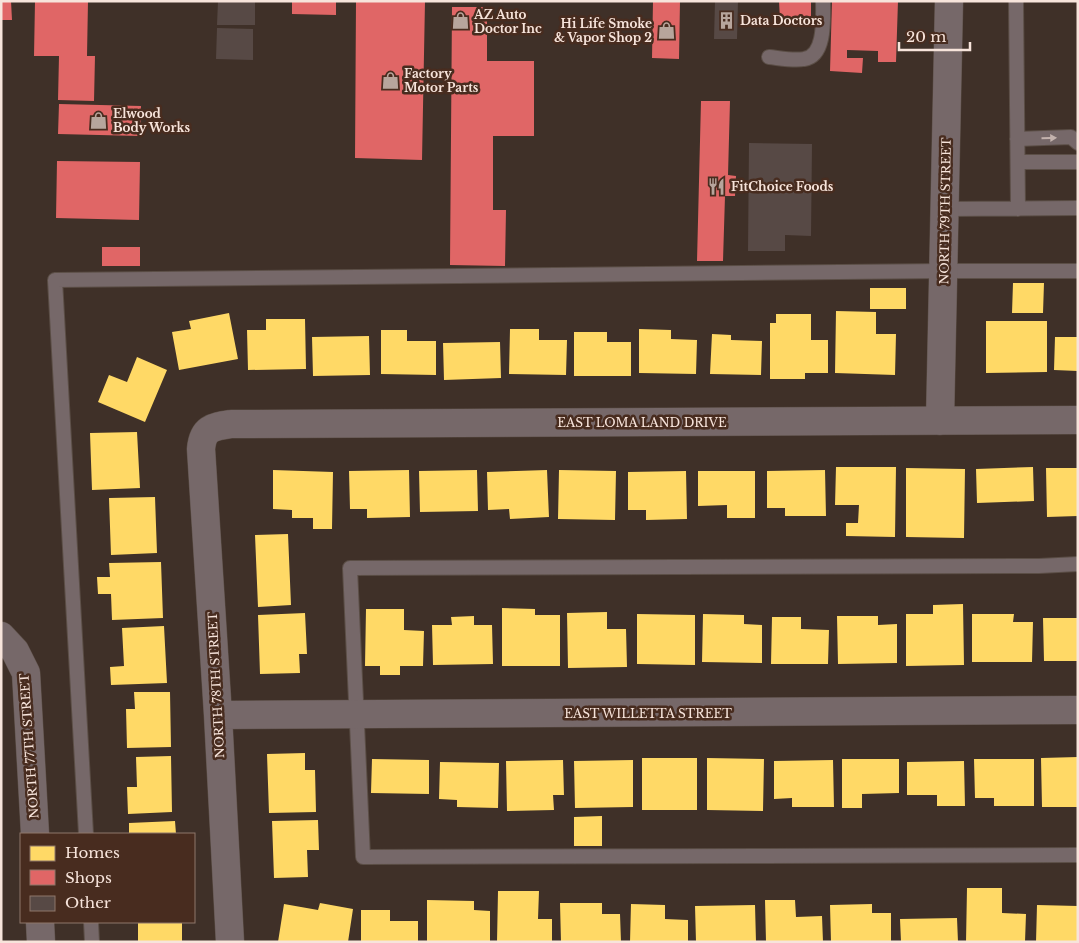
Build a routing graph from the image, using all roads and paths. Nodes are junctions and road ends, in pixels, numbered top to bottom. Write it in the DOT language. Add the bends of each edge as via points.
graph roads {
  1 [pos="823,1"];
  2 [pos="949,1"];
  3 [pos="1016,1"];
  4 [pos="769,57"];
  5 [pos="1017,139"];
  6 [pos="1078,143"];
  7 [pos="1018,162"];
  8 [pos="1078,162"];
  9 [pos="1078,208"];
  10 [pos="945,209"];
  11 [pos="1018,209"];
  12 [pos="943,271"];
  13 [pos="1078,271"];
  14 [pos="1078,420"];
  15 [pos="940,421"];
  16 [pos="208,430"];
  17 [pos="1078,564"];
  18 [pos="1,636"];
  19 [pos="1078,710"];
  20 [pos="356,714"];
  21 [pos="218,715"];
  22 [pos="35,833"];
  23 [pos="86,833"];
  24 [pos="1078,855"];
  25 [pos="40,923"];
  26 [pos="91,923"];
  27 [pos="42,942"];
  28 [pos="92,942"];
  29 [pos="230,942"];
  1 -- 4 [label="lane" via="823,31 812,57 803,60"];
  2 -- 10 [label="street, NORTH 79TH STREET"];
  3 -- 5 [label="lane"];
  5 -- 6 [label="lane, one-way" via="1071,137"];
  5 -- 7 [label="lane"];
  7 -- 8 [label="lane"];
  7 -- 11 [label="lane"];
  9 -- 11 [label="lane"];
  10 -- 11 [label="lane"];
  10 -- 12 [label="street, NORTH 79TH STREET"];
  12 -- 13 [label="lane"];
  12 -- 15 [label="street, NORTH 79TH STREET"];
  12 -- 23 [label="lane" via="55,280"];
  14 -- 15 [label="street, EAST LOMA LAND DRIVE"];
  15 -- 16 [label="street, EAST LOMA LAND DRIVE" via="241,424"];
  16 -- 21 [label="street, NORTH 78TH STREET" via="202,439 201,449"];
  17 -- 20 [label="lane" via="350,568"];
  18 -- 22 [label="street, NORTH 77TH STREET" via="15,650 26,674"];
  19 -- 20 [label="street, EAST WILLETTA STREET"];
  20 -- 21 [label="street, EAST WILLETTA STREET"];
  20 -- 24 [label="lane" via="363,858"];
  21 -- 29 [label="street, NORTH 78TH STREET"];
  25 -- 27 [label="street"];
  26 -- 28 [label="lane"];
}
